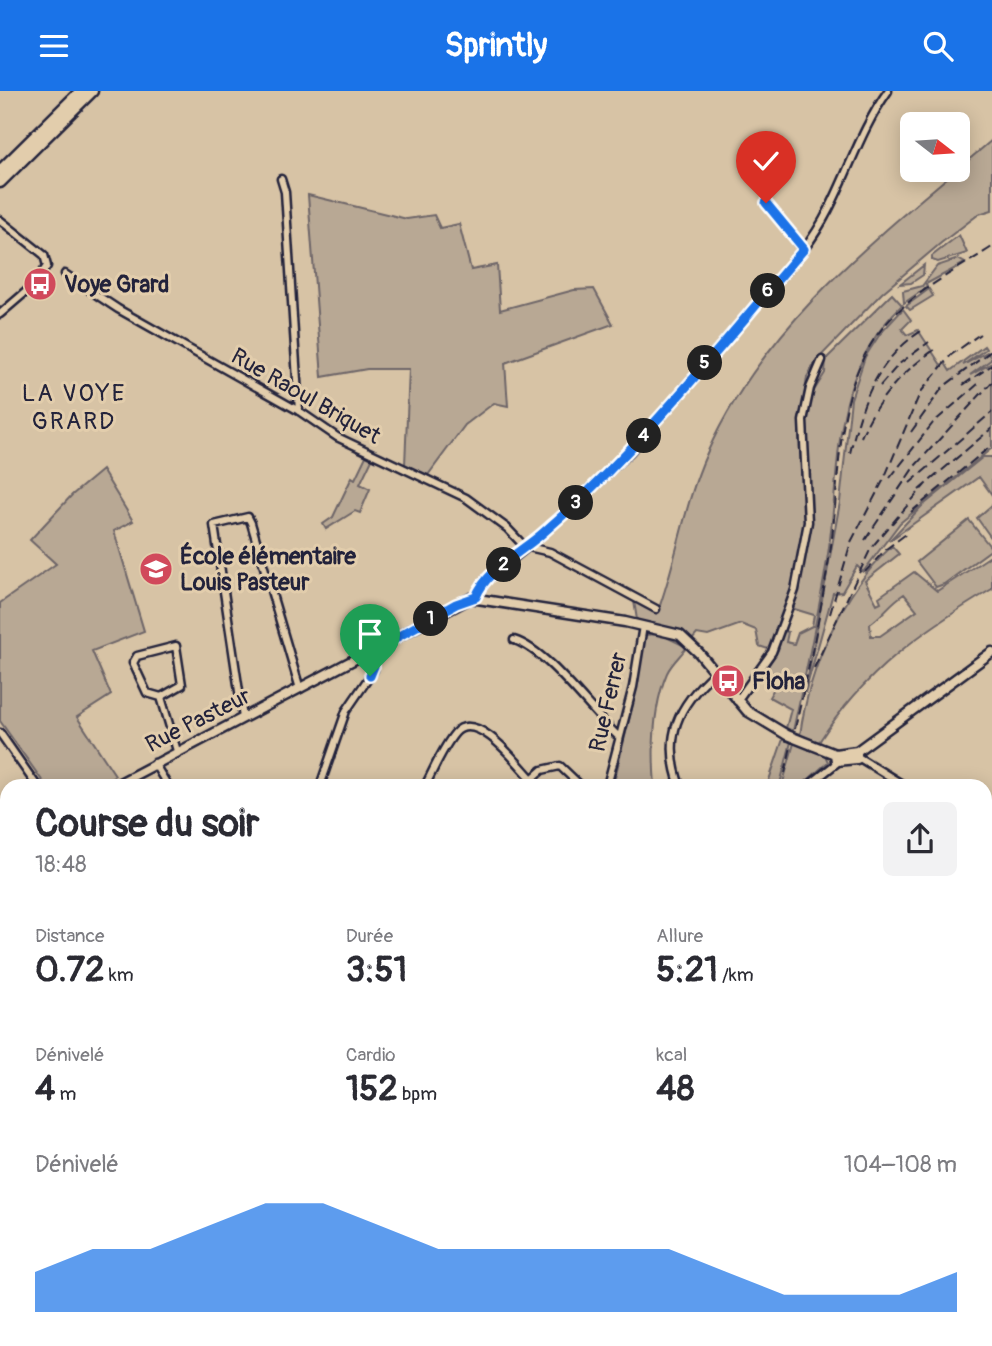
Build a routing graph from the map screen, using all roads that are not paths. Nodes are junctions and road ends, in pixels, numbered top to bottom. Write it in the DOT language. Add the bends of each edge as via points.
graph roads {
  1 [pos="81,91"];
  2 [pos="92,91"];
  3 [pos="888,91"];
  4 [pos="0,171"];
  5 [pos="281,179"];
  6 [pos="0,182"];
  7 [pos="766,203"];
  8 [pos="0,220"];
  9 [pos="804,249"];
  10 [pos="65,274"];
  11 [pos="0,314"];
  12 [pos="822,359"];
  13 [pos="299,411"];
  14 [pos="528,547"];
  15 [pos="476,597"];
  16 [pos="656,609"];
  17 [pos="643,626"];
  18 [pos="514,640"];
  19 [pos="992,652"];
  20 [pos="369,653"];
  21 [pos="715,672"];
  22 [pos="300,689"];
  23 [pos="161,698"];
  24 [pos="737,701"];
  25 [pos="243,718"];
  26 [pos="0,733"];
  27 [pos="619,737"];
  28 [pos="177,751"];
  29 [pos="857,754"];
  30 [pos="836,758"];
  31 [pos="154,763"];
  32 [pos="531,778"];
  33 [pos="32,779"];
  34 [pos="126,779"];
  35 [pos="164,779"];
  36 [pos="323,779"];
  37 [pos="429,779"];
  38 [pos="573,779"];
  39 [pos="609,779"];
  40 [pos="678,779"];
  41 [pos="815,779"];
  42 [pos="887,779"];
  1 -- 4 [label="main road"];
  2 -- 6 [label="main road"];
  3 -- 9 [label="street"];
  5 -- 13 [label="street"];
  7 -- 9 [label="street"];
  8 -- 11 [label="street" via="47,259 41,278"];
  9 -- 14 [label="street" via="630,452"];
  10 -- 13 [label="street, Rue Raoul Briquet"];
  12 -- 24 [label="street" via="803,421 808,522 795,590 772,652"];
  13 -- 14 [label="street, Rue Raoul Briquet" via="348,443 466,498"];
  14 -- 15 [label="street" via="486,580"];
  14 -- 16 [label="street" via="550,552"];
  15 -- 17 [label="street"];
  15 -- 20 [label="street, Rue Pasteur"];
  17 -- 21 [label="street" via="683,637"];
  17 -- 27 [label="street, Rue Ferrer"];
  18 -- 27 [label="street" via="564,679"];
  19 -- 29 [label="street"];
  20 -- 22 [label="street, Rue Pasteur"];
  20 -- 36 [label="street" via="374,670 346,711"];
  21 -- 24 [label="street"];
  21 -- 40 [label="street" via="687,704 675,727 672,761"];
  22 -- 25 [label="street, Rue Pasteur"];
  22 -- 25 [label="street" via="248,517 214,525"];
  23 -- 23 [label="street" via="147,693 134,659 176,646 183,685"];
  23 -- 28 [label="street"];
  24 -- 30 [label="street, bridge" via="763,723"];
  25 -- 28 [label="street, Rue Pasteur"];
  26 -- 33 [label="street"];
  27 -- 39 [label="street, Rue Ferrer"];
  28 -- 31 [label="street, Rue Pasteur"];
  29 -- 30 [label="street"];
  29 -- 42 [label="street"];
  30 -- 41 [label="street"];
  31 -- 34 [label="street, Rue Pasteur"];
  31 -- 35 [label="street"];
  32 -- 37 [label="street" via="484,731 468,726 455,733"];
  32 -- 38 [label="street" via="551,765 560,766"];
}
